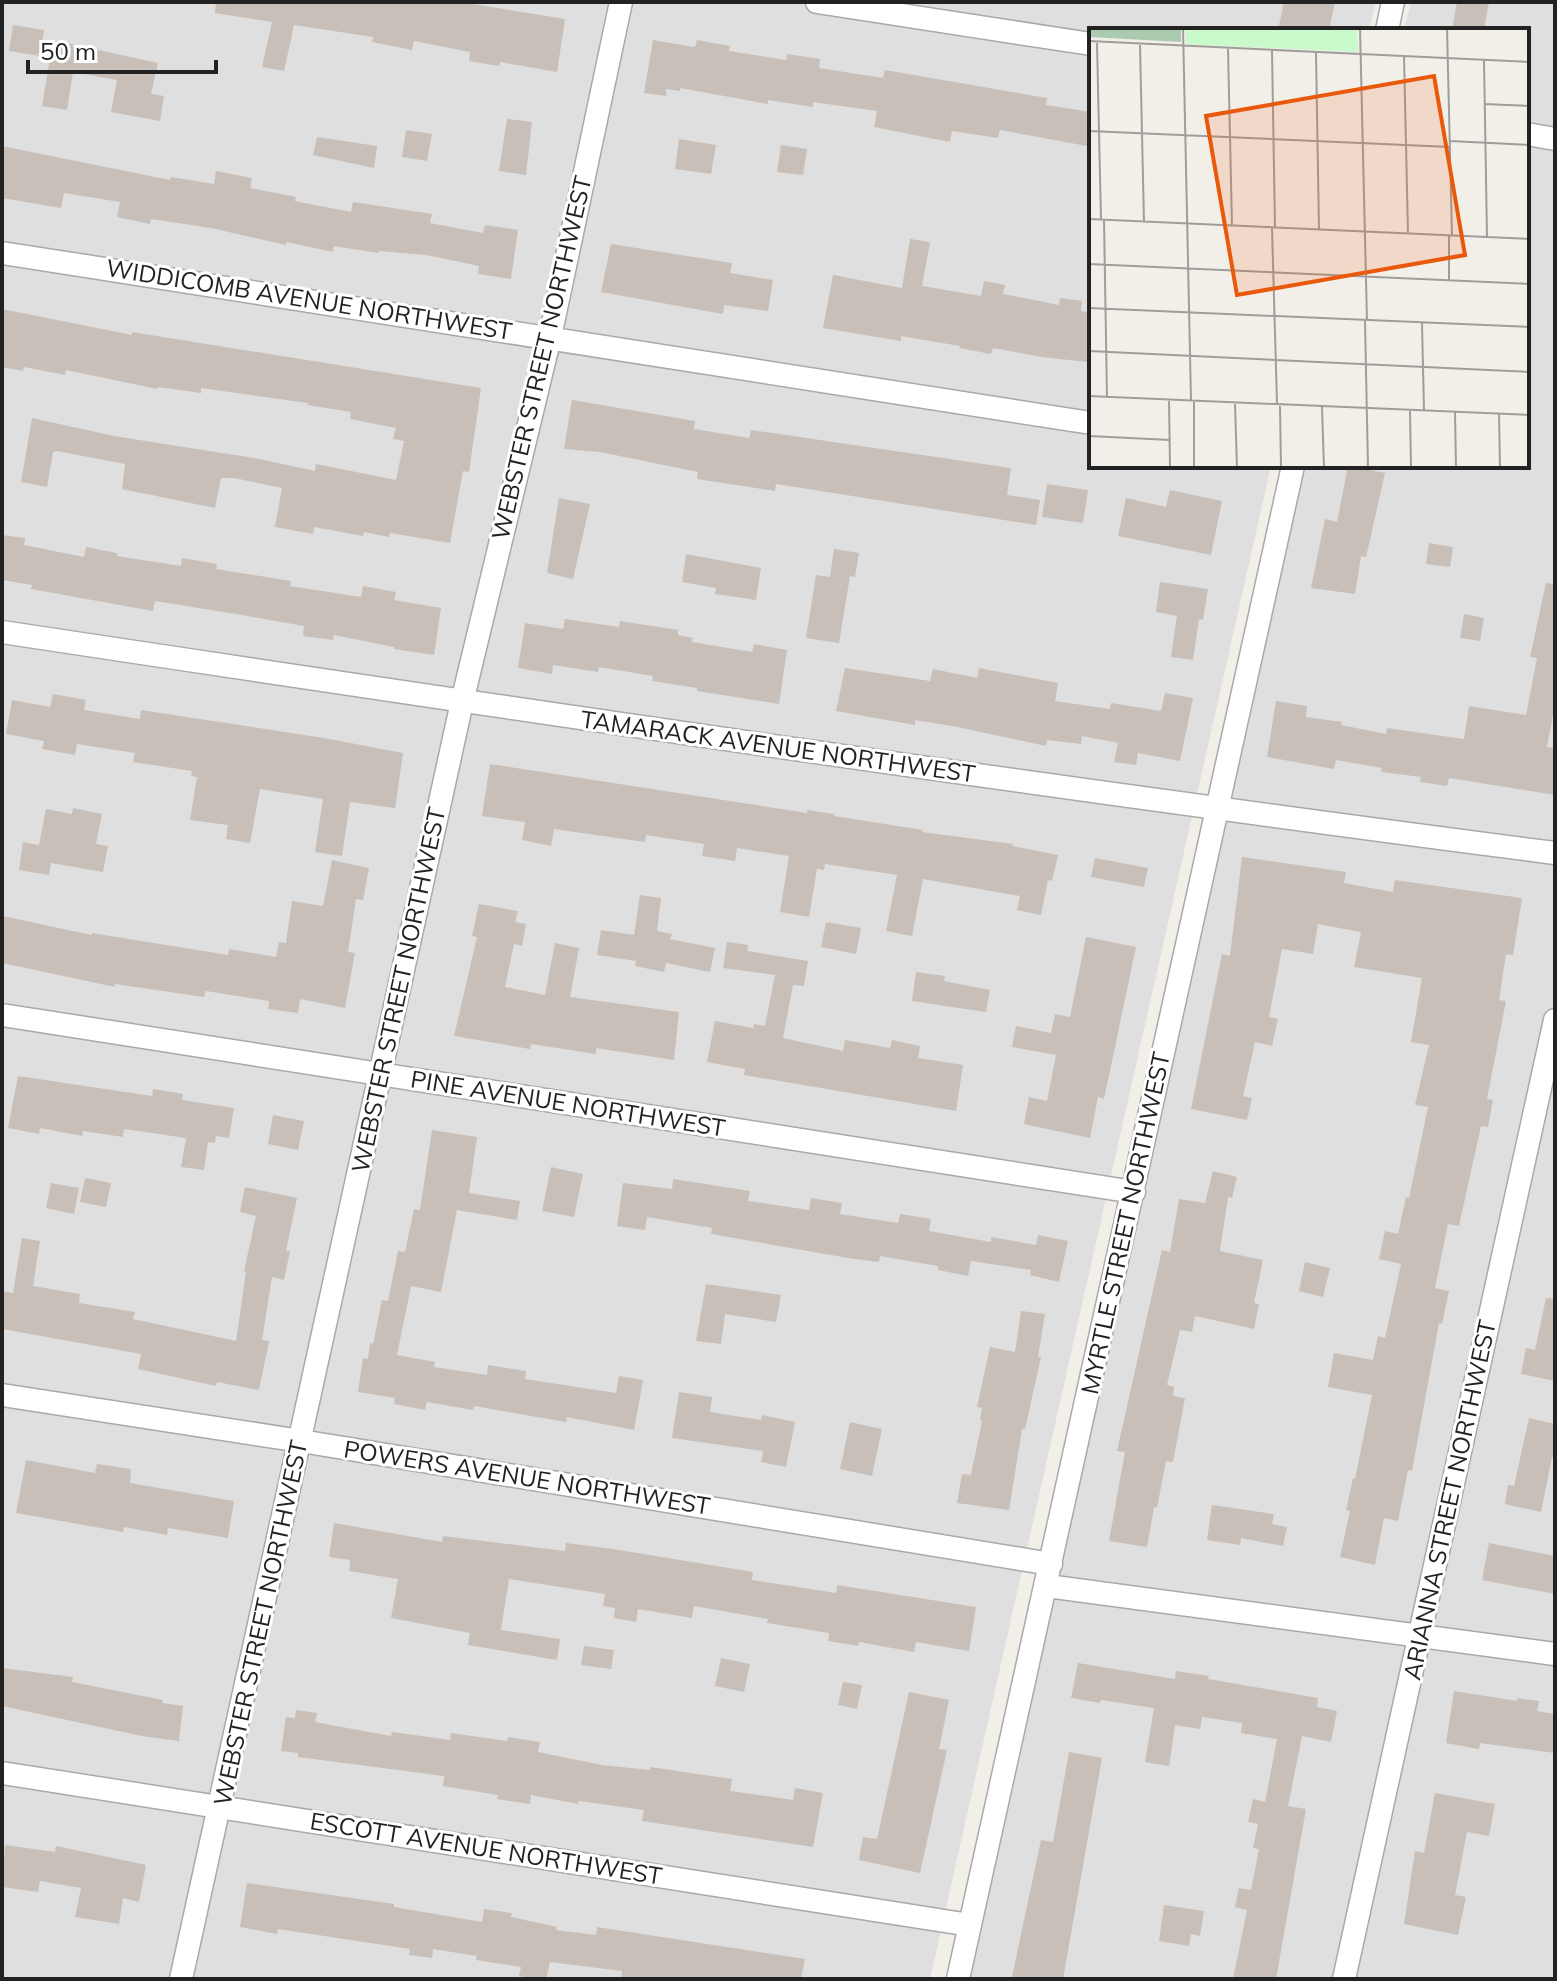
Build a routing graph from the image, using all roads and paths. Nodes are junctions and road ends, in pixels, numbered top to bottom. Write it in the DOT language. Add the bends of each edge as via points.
graph roads {
  1 [pos="621,2"];
  2 [pos="817,2"];
  3 [pos="1393,2"];
  4 [pos="1387,28"];
  5 [pos="1089,44"];
  6 [pos="1529,134"];
  7 [pos="1555,139"];
  8 [pos="2,253"];
  9 [pos="550,337"];
  10 [pos="1089,423"];
  11 [pos="1293,468"];
  12 [pos="2,632"];
  13 [pos="462,702"];
  14 [pos="1215,809"];
  15 [pos="1555,853"];
  16 [pos="2,1015"];
  17 [pos="1555,1020"];
  18 [pos="381,1075"];
  19 [pos="1134,1192"];
  20 [pos="2,1395"];
  21 [pos="301,1441"];
  22 [pos="1049,1575"];
  23 [pos="1421,1635"];
  24 [pos="1555,1654"];
  25 [pos="2,1773"];
  26 [pos="220,1807"];
  27 [pos="970,1925"];
  28 [pos="181,1979"];
  29 [pos="958,1979"];
  30 [pos="1344,1979"];
  1 -- 9 [label="street, WEBSTER STREET NORTHWEST"];
  2 -- 5 [label="street"];
  3 -- 4 [label="street"];
  6 -- 7 [label="street"];
  8 -- 9 [label="street, WIDDICOMB AVENUE NORTHWEST"];
  9 -- 10 [label="street, WIDDICOMB AVENUE NORTHWEST"];
  9 -- 13 [label="street, WEBSTER STREET NORTHWEST"];
  11 -- 14 [label="street, MYRTLE STREET NORTHWEST"];
  12 -- 13 [label="street, TAMARACK AVENUE NORTHWEST"];
  13 -- 14 [label="street, TAMARACK AVENUE NORTHWEST"];
  13 -- 18 [label="street, WEBSTER STREET NORTHWEST"];
  14 -- 15 [label="street, TAMARACK AVENUE NORTHWEST"];
  14 -- 19 [label="street, MYRTLE STREET NORTHWEST"];
  16 -- 18 [label="street, PINE AVENUE NORTHWEST"];
  17 -- 23 [label="street, ARIANNA STREET NORTHWEST"];
  18 -- 19 [label="street, PINE AVENUE NORTHWEST"];
  18 -- 21 [label="street, WEBSTER STREET NORTHWEST"];
  19 -- 22 [label="street, MYRTLE STREET NORTHWEST"];
  20 -- 21 [label="street, POWERS AVENUE NORTHWEST"];
  21 -- 22 [label="street, POWERS AVENUE NORTHWEST"];
  21 -- 26 [label="street, WEBSTER STREET NORTHWEST"];
  22 -- 23 [label="street, POWERS AVENUE NORTHWEST"];
  22 -- 27 [label="street, MYRTLE STREET NORTHWEST"];
  23 -- 24 [label="street, POWERS AVENUE NORTHWEST"];
  23 -- 30 [label="street, ARIANNA STREET NORTHWEST"];
  25 -- 26 [label="street, ESCOTT AVENUE NORTHWEST"];
  26 -- 27 [label="street, ESCOTT AVENUE NORTHWEST"];
  26 -- 28 [label="street, WEBSTER STREET NORTHWEST"];
  27 -- 29 [label="street, MYRTLE STREET NORTHWEST"];
}
